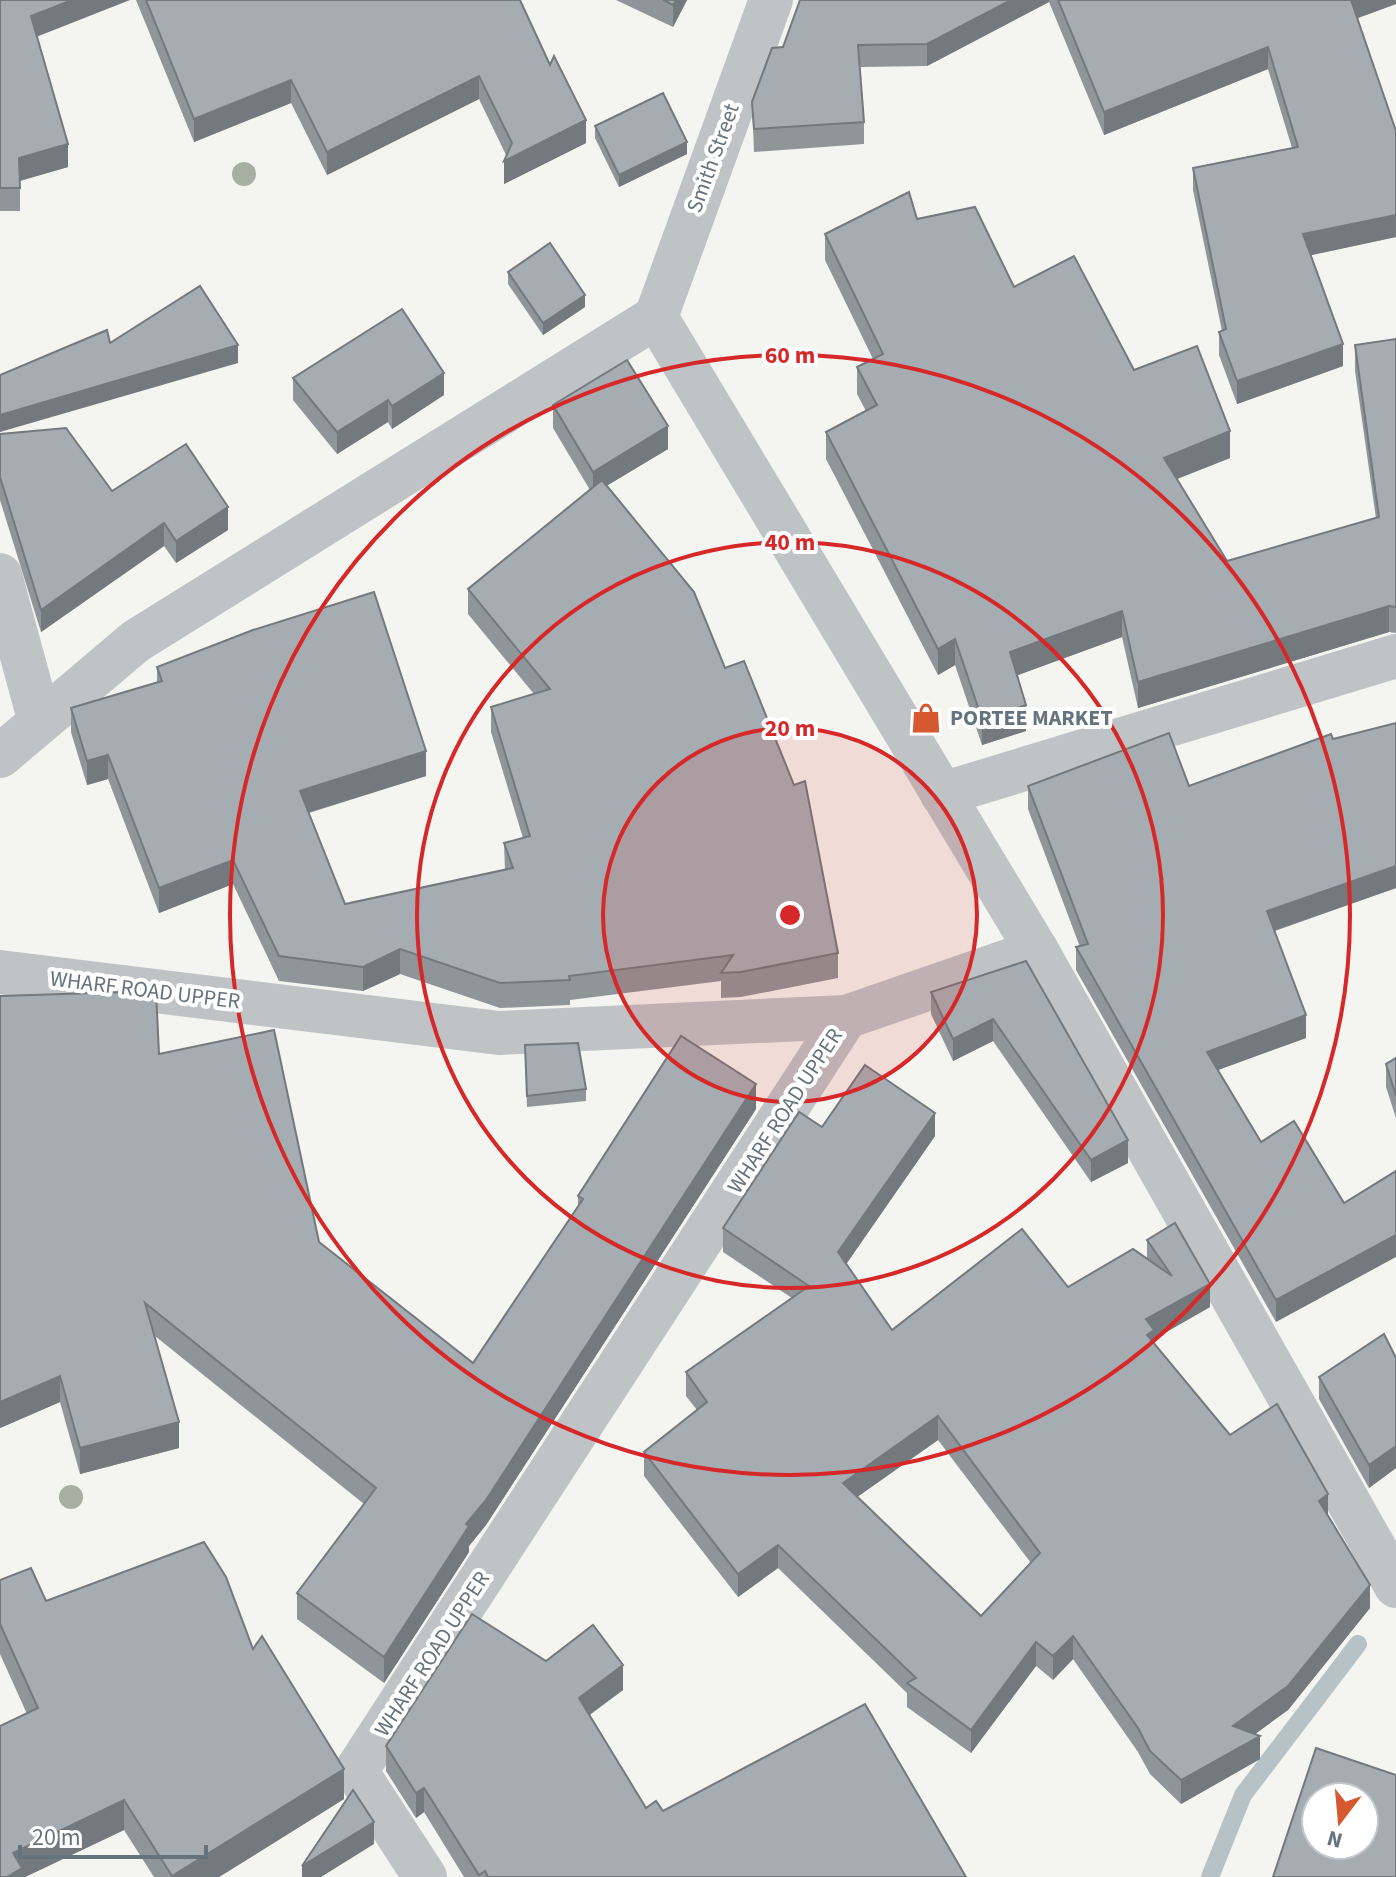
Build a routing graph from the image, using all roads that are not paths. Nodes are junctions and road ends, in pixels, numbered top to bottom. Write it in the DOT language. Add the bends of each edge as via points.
graph roads {
  1 [pos="771,0"];
  2 [pos="656,317"];
  3 [pos="0,575"];
  4 [pos="1396,656"];
  5 [pos="40,722"];
  6 [pos="0,756"];
  7 [pos="942,794"];
  8 [pos="1037,951"];
  9 [pos="0,972"];
  10 [pos="846,1017"];
  11 [pos="1396,1586"];
  12 [pos="425,1877"];
  1 -- 2 [label="street, Smith Street"];
  2 -- 5 [label="street" via="136,641"];
  2 -- 7 [label="street"];
  3 -- 5 [label="street"];
  4 -- 7 [label="street"];
  5 -- 6 [label="street"];
  7 -- 8 [label="street"];
  8 -- 10 [label="street"];
  8 -- 11 [label="street"];
  9 -- 10 [label="street, WHARF ROAD UPPER" via="499,1033"];
  10 -- 12 [label="street, WHARF ROAD UPPER" via="356,1771"];
}
